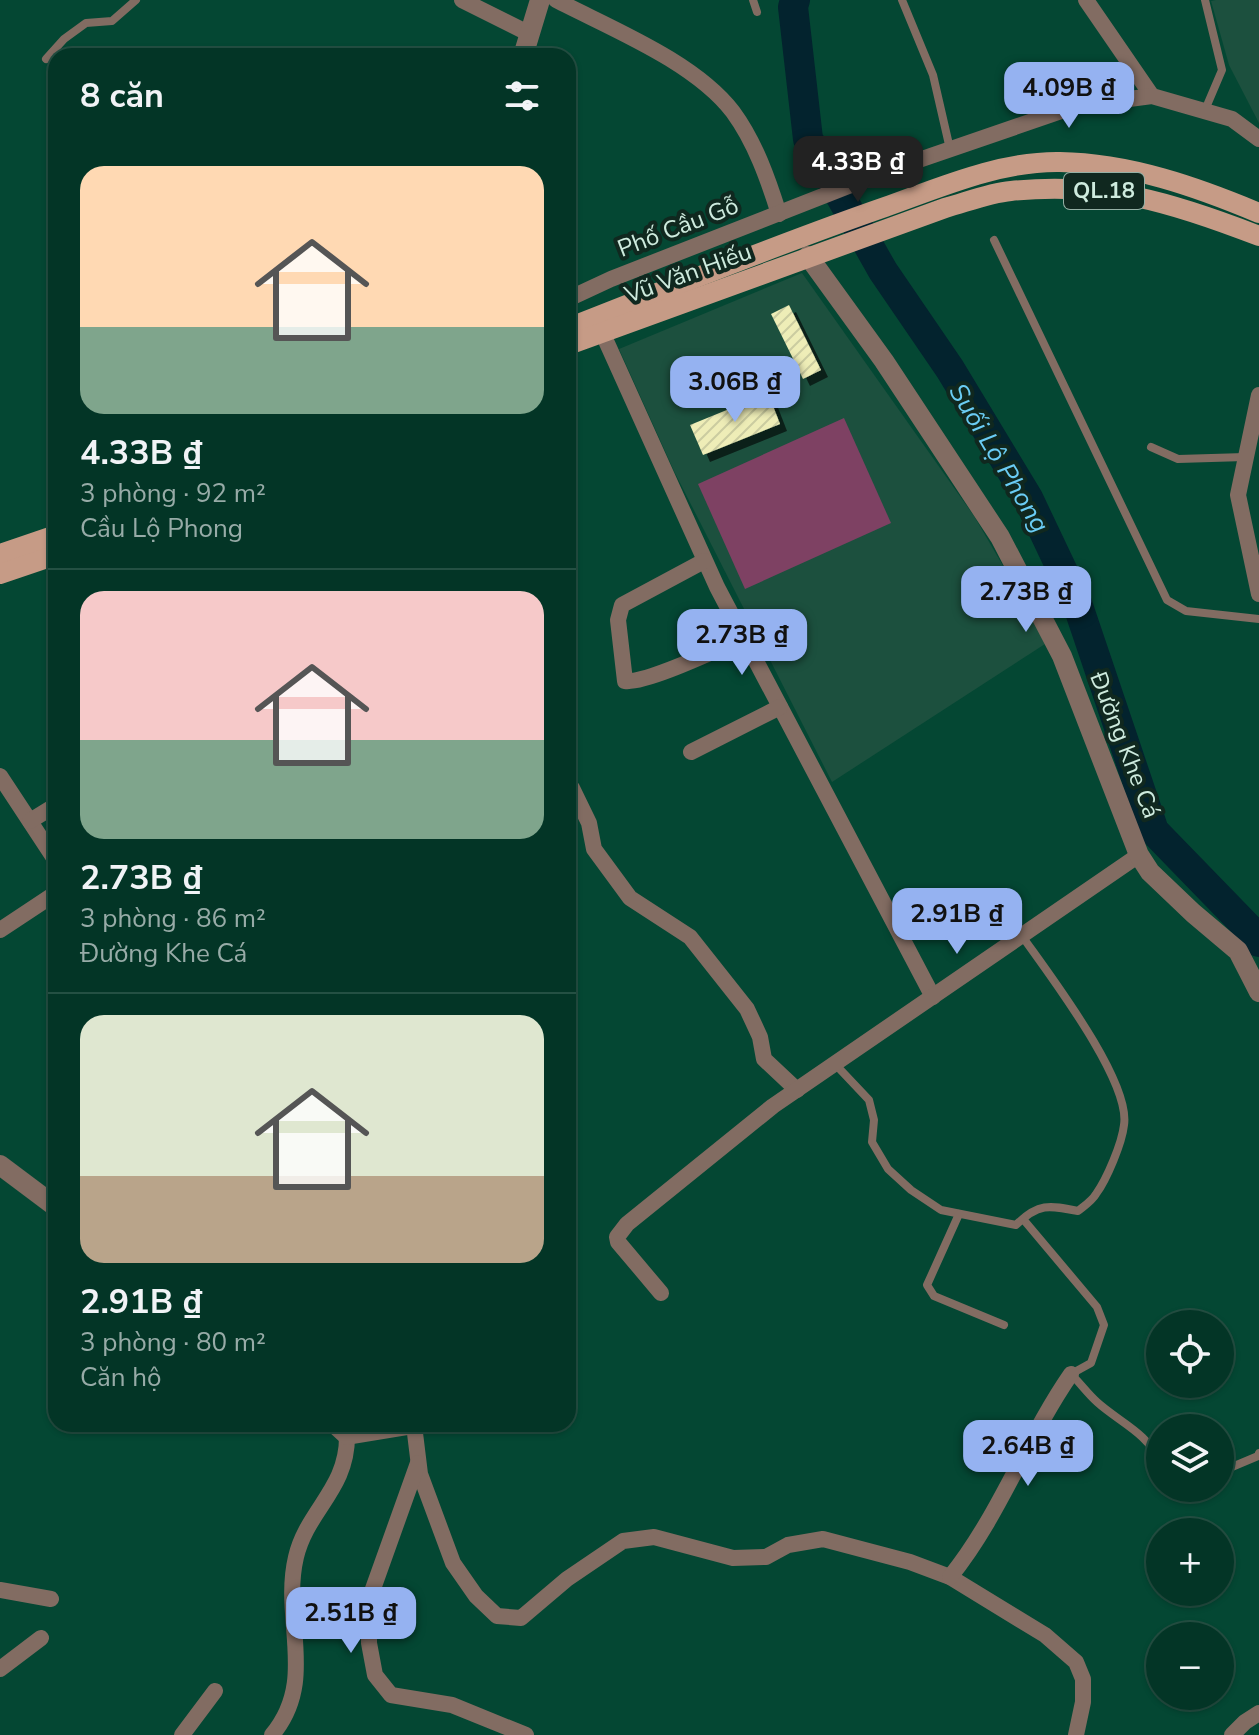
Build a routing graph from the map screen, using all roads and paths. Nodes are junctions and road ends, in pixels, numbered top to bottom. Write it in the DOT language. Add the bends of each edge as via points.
graph roads {
  1 [pos="136,0"];
  2 [pos="462,0"];
  3 [pos="540,0"];
  4 [pos="556,0"];
  5 [pos="753,0"];
  6 [pos="902,0"];
  7 [pos="1086,0"];
  8 [pos="1205,0"];
  9 [pos="757,12"];
  10 [pos="530,34"];
  11 [pos="56,48"];
  12 [pos="526,48"];
  13 [pos="1152,96"];
  14 [pos="1204,111"];
  15 [pos="1259,139"];
  16 [pos="950,149"];
  17 [pos="942,198"];
  18 [pos="1259,213"];
  19 [pos="779,214"];
  20 [pos="1259,236"];
  21 [pos="994,240"];
  22 [pos="817,253"];
  23 [pos="576,295"];
  24 [pos="576,325"];
  25 [pos="602,332"];
  26 [pos="576,342"];
  27 [pos="1259,395"];
  28 [pos="1151,447"];
  29 [pos="1245,457"];
  30 [pos="48,538"];
  31 [pos="0,554"];
  32 [pos="48,558"];
  33 [pos="704,561"];
  34 [pos="0,574"];
  35 [pos="1259,594"];
  36 [pos="1259,619"];
  37 [pos="744,638"];
  38 [pos="780,707"];
  39 [pos="691,752"];
  40 [pos="0,776"];
  41 [pos="576,795"];
  42 [pos="48,810"];
  43 [pos="30,821"];
  44 [pos="48,849"];
  45 [pos="1139,855"];
  46 [pos="48,898"];
  47 [pos="0,930"];
  48 [pos="1022,936"];
  49 [pos="1259,992"];
  50 [pos="933,997"];
  51 [pos="835,1064"];
  52 [pos="797,1090"];
  53 [pos="0,1165"];
  54 [pos="48,1201"];
  55 [pos="959,1214"];
  56 [pos="1023,1219"];
  57 [pos="661,1293"];
  58 [pos="1004,1325"];
  59 [pos="1071,1374"];
  60 [pos="342,1432"];
  61 [pos="415,1432"];
  62 [pos="1146,1441"];
  63 [pos="1259,1453"];
  64 [pos="418,1462"];
  65 [pos="1234,1466"];
  66 [pos="950,1577"];
  67 [pos="0,1590"];
  68 [pos="51,1599"];
  69 [pos="41,1638"];
  70 [pos="0,1669"];
  71 [pos="215,1691"];
  72 [pos="1259,1713"];
  73 [pos="182,1735"];
  74 [pos="272,1735"];
  75 [pos="526,1735"];
  76 [pos="1076,1735"];
  77 [pos="1232,1735"];
  1 -- 11 [label="lane" via="112,21 86,23"];
  2 -- 10 [label="street"];
  3 -- 10 [label="street"];
  4 -- 19 [label="street" via="681,66 715,92 757,153"];
  5 -- 9 [label="lane"];
  6 -- 16 [label="lane" via="933,75"];
  7 -- 13 [label="street"];
  8 -- 14 [label="lane" via="1222,70"];
  10 -- 12 [label="street"];
  13 -- 14 [label="street, Phố Cầu Gỗ"];
  13 -- 16 [label="street, Phố Cầu Gỗ" via="1076,106"];
  14 -- 15 [label="street, Phố Cầu Gỗ" via="1232,119"];
  16 -- 19 [label="street, Phố Cầu Gỗ"];
  17 -- 18 [label="main road, QL.18" via="1009,167 1059,162 1106,166 1198,188"];
  17 -- 20 [label="main road, QL.18" via="1100,190 1190,209"];
  17 -- 22 [label="main road, QL.18"];
  17 -- 24 [label="main road, Vũ Văn Hiếu / QL.18" via="823,229"];
  19 -- 23 [label="street, Phố Cầu Gỗ"];
  21 -- 36 [label="lane" via="1167,600 1186,611"];
  22 -- 25 [label="main road, Vũ Văn Hiếu / QL.18"];
  22 -- 45 [label="street, Đường Khe Cá" via="1000,537 1062,656"];
  25 -- 26 [label="main road, Vũ Văn Hiếu / QL.18"];
  25 -- 33 [label="street"];
  27 -- 29 [label="street"];
  28 -- 29 [label="lane" via="1178,459"];
  29 -- 35 [label="street" via="1238,495"];
  30 -- 31 [label="main road"];
  32 -- 34 [label="main road"];
  33 -- 37 [label="street"];
  33 -- 37 [label="street" via="622,605 618,620 625,681"];
  37 -- 38 [label="street"];
  38 -- 39 [label="street"];
  38 -- 50 [label="street"];
  40 -- 43 [label="street"];
  41 -- 52 [label="street" via="594,849 630,898 690,937 747,1009 764,1059"];
  42 -- 43 [label="street"];
  43 -- 44 [label="street"];
  45 -- 48 [label="street"];
  45 -- 49 [label="street, Đường Khe Cá" via="1161,882 1238,951"];
  46 -- 47 [label="street"];
  48 -- 50 [label="street"];
  48 -- 56 [label="lane" via="1084,1023 1117,1091 1125,1123 1095,1195 1078,1211 1050,1206"];
  50 -- 51 [label="street"];
  51 -- 52 [label="street"];
  51 -- 55 [label="lane" via="869,1100 872,1142 888,1169 941,1210"];
  52 -- 57 [label="street" via="619,1232 618,1242"];
  53 -- 54 [label="street"];
  55 -- 56 [label="lane" via="1016,1225"];
  55 -- 58 [label="lane" via="927,1285 934,1296"];
  56 -- 59 [label="lane" via="1097,1307 1104,1325 1091,1363"];
  59 -- 62 [label="lane"];
  59 -- 66 [label="street" via="973,1549"];
  60 -- 74 [label="street" via="348,1454 341,1475 296,1557 296,1688"];
  61 -- 64 [label="street"];
  63 -- 65 [label="lane"];
  64 -- 66 [label="street" via="453,1563 497,1616 521,1618 623,1541 654,1537 733,1558 766,1557 788,1545 823,1539"];
  64 -- 75 [label="street" via="369,1600 375,1675 391,1695 452,1705"];
  66 -- 76 [label="street" via="1045,1635 1076,1662 1084,1691"];
  67 -- 68 [label="street"];
  69 -- 70 [label="street"];
  71 -- 73 [label="street"];
  72 -- 77 [label="street"];
}
